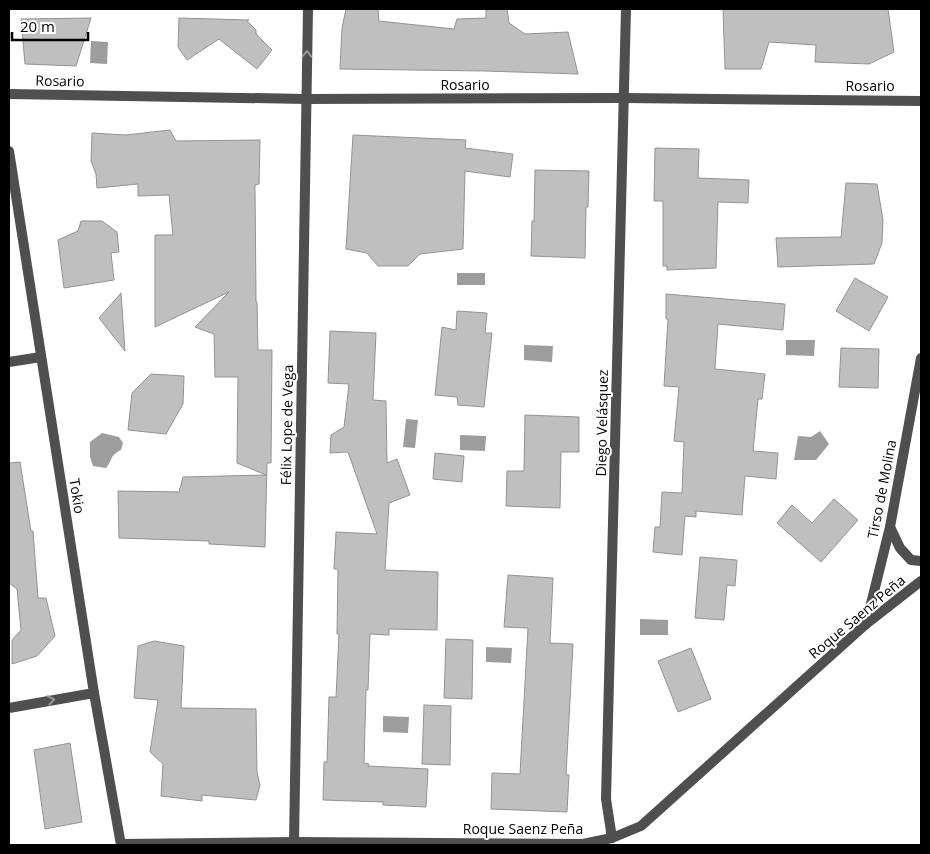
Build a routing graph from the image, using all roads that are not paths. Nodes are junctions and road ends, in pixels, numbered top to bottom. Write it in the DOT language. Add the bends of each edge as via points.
graph roads {
  1 [pos="308,9"];
  2 [pos="626,9"];
  3 [pos="9,94"];
  4 [pos="624,98"];
  5 [pos="307,99"];
  6 [pos="921,101"];
  7 [pos="9,151"];
  8 [pos="41,357"];
  9 [pos="921,358"];
  10 [pos="9,362"];
  11 [pos="890,527"];
  12 [pos="921,561"];
  13 [pos="921,581"];
  14 [pos="866,624"];
  15 [pos="94,693"];
  16 [pos="9,708"];
  17 [pos="612,838"];
  18 [pos="294,842"];
  19 [pos="121,845"];
  5 -- 1 [label="street, Félix Lope de Vega, one-way"];
  2 -- 4 [label="street, Diego Velásquez"];
  3 -- 5 [label="street, Rosario"];
  4 -- 5 [label="street, Rosario"];
  4 -- 6 [label="street, Rosario"];
  4 -- 17 [label="street, Diego Velásquez" via="606,800"];
  5 -- 18 [label="street, Félix Lope de Vega"];
  7 -- 8 [label="street, Tokio"];
  8 -- 10 [label="street"];
  8 -- 15 [label="street, Tokio"];
  9 -- 11 [label="street, Tirso de Molina"];
  11 -- 12 [label="street" via="900,548 912,560"];
  11 -- 14 [label="street, Tirso de Molina"];
  13 -- 14 [label="street, Roque Saenz Peña"];
  14 -- 17 [label="street, Roque Saenz Peña" via="641,826"];
  16 -- 15 [label="street, one-way"];
  15 -- 19 [label="street, Tokio"];
  17 -- 18 [label="street, Roque Saenz Peña" via="584,844"];
  18 -- 19 [label="street, Roque Saenz Peña"];
}
